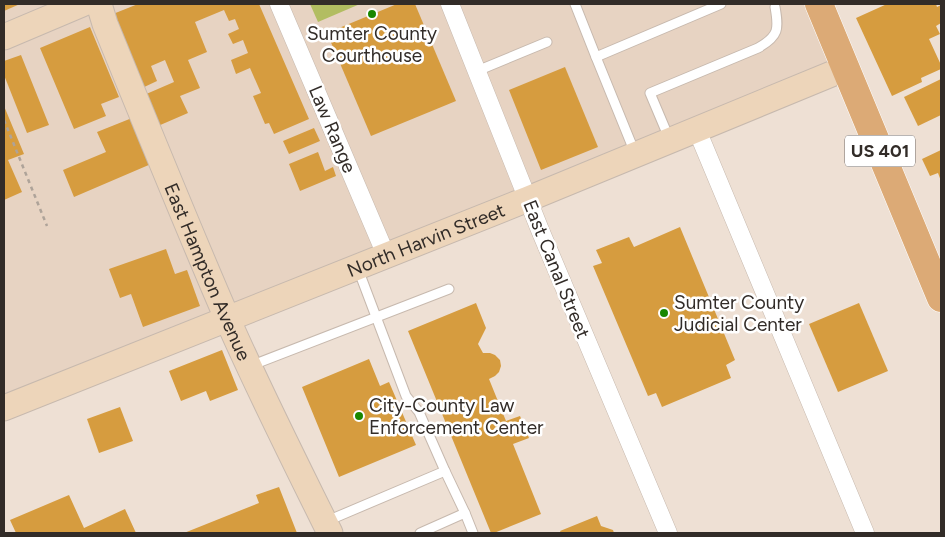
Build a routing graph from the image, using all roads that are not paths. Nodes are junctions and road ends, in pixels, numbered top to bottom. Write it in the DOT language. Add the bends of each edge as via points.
graph roads {
  1 [pos="82,4"];
  2 [pos="99,4"];
  3 [pos="279,4"];
  4 [pos="450,4"];
  5 [pos="575,4"];
  6 [pos="721,4"];
  7 [pos="819,4"];
  8 [pos="776,5"];
  9 [pos="4,37"];
  10 [pos="548,42"];
  11 [pos="596,57"];
  12 [pos="846,68"];
  13 [pos="478,71"];
  14 [pos="697,130"];
  15 [pos="670,141"];
  16 [pos="635,155"];
  17 [pos="528,200"];
  18 [pos="386,255"];
  19 [pos="357,267"];
  20 [pos="449,289"];
  21 [pos="941,298"];
  22 [pos="376,317"];
  23 [pos="228,319"];
  24 [pos="250,366"];
  25 [pos="4,408"];
  26 [pos="445,472"];
  27 [pos="465,513"];
  28 [pos="327,527"];
  29 [pos="420,533"];
  30 [pos="473,533"];
  31 [pos="668,533"];
  32 [pos="865,533"];
  1 -- 9 [label="main road"];
  2 -- 23 [label="main road, East Hampton Avenue"];
  3 -- 18 [label="street, Law Range"];
  4 -- 13 [label="street, East Canal Street"];
  5 -- 11 [label="lane"];
  6 -- 11 [label="lane"];
  7 -- 12 [label="main road, US 401"];
  8 -- 15 [label="lane" via="778,25 770,41 650,93"];
  10 -- 13 [label="lane"];
  11 -- 16 [label="lane"];
  12 -- 14 [label="main road, North Harvin Street"];
  12 -- 21 [label="main road, US 401"];
  13 -- 17 [label="street, East Canal Street"];
  14 -- 15 [label="main road, North Harvin Street"];
  14 -- 32 [label="street"];
  15 -- 16 [label="main road, North Harvin Street"];
  16 -- 17 [label="main road, North Harvin Street"];
  17 -- 18 [label="main road, North Harvin Street"];
  17 -- 31 [label="street, East Canal Street"];
  18 -- 19 [label="main road, North Harvin Street"];
  19 -- 22 [label="lane"];
  19 -- 23 [label="main road, North Harvin Street"];
  20 -- 22 [label="lane"];
  22 -- 24 [label="lane"];
  22 -- 26 [label="lane" via="406,396 419,412"];
  23 -- 24 [label="main road, East Hampton Avenue"];
  23 -- 25 [label="main road, North Harvin Street"];
  24 -- 28 [label="main road, East Hampton Avenue"];
  26 -- 27 [label="lane"];
  26 -- 28 [label="lane"];
  27 -- 29 [label="lane"];
  27 -- 30 [label="lane"];
}
